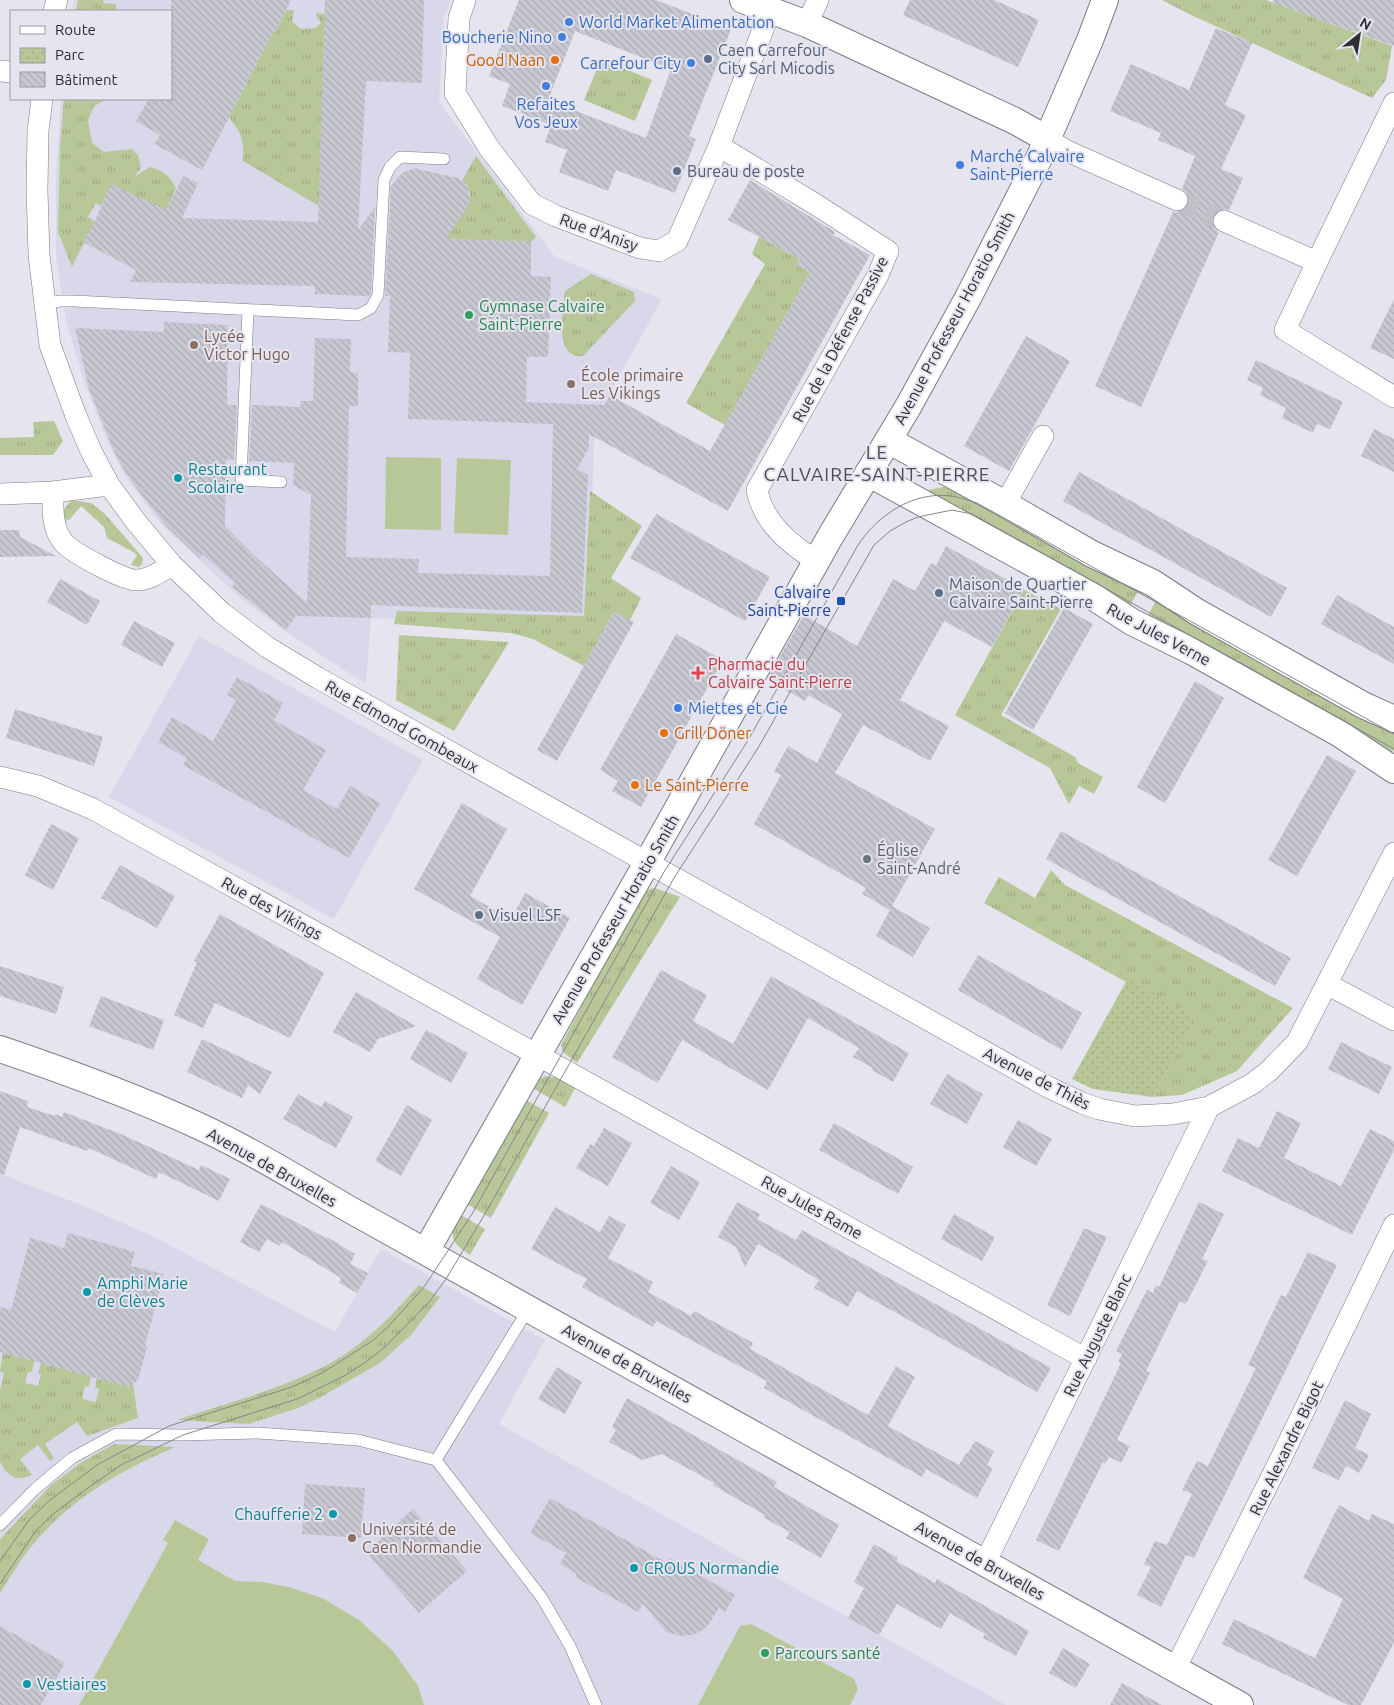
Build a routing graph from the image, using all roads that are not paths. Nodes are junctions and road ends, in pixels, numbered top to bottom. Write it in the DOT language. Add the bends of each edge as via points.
graph roads {
  1 [pos="465,0"];
  2 [pos="743,0"];
  3 [pos="818,0"];
  4 [pos="1104,0"];
  5 [pos="770,11"];
  6 [pos="807,24"];
  7 [pos="42,100"];
  8 [pos="1394,103"];
  9 [pos="1047,139"];
  10 [pos="719,146"];
  11 [pos="444,159"];
  12 [pos="1177,200"];
  13 [pos="1224,221"];
  14 [pos="1317,262"];
  15 [pos="45,304"];
  16 [pos="248,310"];
  17 [pos="1394,397"];
  18 [pos="1043,436"];
  19 [pos="888,440"];
  20 [pos="868,473"];
  21 [pos="281,482"];
  22 [pos="109,485"];
  23 [pos="52,492"];
  24 [pos="0,494"];
  25 [pos="1005,504"];
  26 [pos="817,561"];
  27 [pos="172,565"];
  28 [pos="1394,719"];
  29 [pos="1394,770"];
  30 [pos="0,777"];
  31 [pos="1394,853"];
  32 [pos="648,864"];
  33 [pos="1327,984"];
  34 [pos="1394,1020"];
  35 [pos="0,1049"];
  36 [pos="538,1054"];
  37 [pos="1208,1108"];
  38 [pos="1394,1226"];
  39 [pos="426,1251"];
  40 [pos="528,1308"];
  41 [pos="1086,1359"];
  42 [pos="436,1460"];
  43 [pos="0,1525"];
  44 [pos="985,1563"];
  45 [pos="1176,1669"];
  46 [pos="596,1705"];
  47 [pos="1240,1705"];
  1 -- 10 [label="street, Rue d'Anisy" via="459,18 455,93 488,148 532,204 640,248 659,251 677,241"];
  2 -- 5 [label="street"];
  3 -- 6 [label="street"];
  4 -- 9 [label="street, Avenue Professeur Horatio Smith"];
  5 -- 6 [label="street"];
  5 -- 10 [label="street, Rue d'Anisy"];
  6 -- 9 [label="street"];
  7 -- 15 [label="street, Rue Edmond Gombeaux" via="37,190 39,255"];
  8 -- 14 [label="street"];
  9 -- 12 [label="street"];
  9 -- 19 [label="street, Avenue Professeur Horatio Smith" via="978,279"];
  10 -- 26 [label="street, Rue de la Défense Passive" via="888,252 757,490 760,504 771,522 798,550"];
  11 -- 16 [label="lane" via="400,157 390,167 384,180 378,295 371,308 358,315"];
  13 -- 14 [label="street"];
  14 -- 17 [label="street" via="1285,330"];
  15 -- 16 [label="lane" via="74,301"];
  15 -- 22 [label="street, Rue Edmond Gombeaux" via="50,344 87,442"];
  16 -- 21 [label="lane" via="241,480"];
  18 -- 25 [label="street"];
  19 -- 20 [label="street, Avenue Professeur Horatio Smith"];
  19 -- 25 [label="street"];
  20 -- 26 [label="street, Avenue Professeur Horatio Smith"];
  20 -- 29 [label="street, Rue Jules Verne" via="1092,596 1132,622 1340,734"];
  22 -- 23 [label="street"];
  22 -- 27 [label="street, Rue Edmond Gombeaux"];
  23 -- 24 [label="street"];
  23 -- 27 [label="street" via="53,519 59,535 65,544 88,558 135,580 146,579"];
  25 -- 28 [label="street" via="1092,554 1153,583 1197,612 1363,705"];
  26 -- 32 [label="street, Avenue Professeur Horatio Smith"];
  27 -- 32 [label="street, Rue Edmond Gombeaux" via="222,613 318,678"];
  30 -- 36 [label="street, Rue des Vikings" via="38,786 93,809"];
  31 -- 33 [label="street, Avenue de Thiès"];
  32 -- 36 [label="street, Avenue Professeur Horatio Smith"];
  32 -- 37 [label="street, Avenue de Thiès" via="1073,1100 1136,1116"];
  33 -- 34 [label="street"];
  33 -- 37 [label="street, Avenue de Thiès" via="1297,1042 1252,1084"];
  35 -- 39 [label="street, Avenue de Bruxelles" via="103,1086 201,1127"];
  36 -- 39 [label="street, Avenue Professeur Horatio Smith"];
  36 -- 41 [label="street, Rue Jules Rame"];
  37 -- 41 [label="street, Rue Auguste Blanc"];
  38 -- 45 [label="street, Rue Alexandre Bigot"];
  39 -- 40 [label="street, Avenue de Bruxelles"];
  40 -- 42 [label="lane"];
  40 -- 44 [label="street, Avenue de Bruxelles"];
  41 -- 44 [label="street, Rue Auguste Blanc"];
  42 -- 43 [label="lane" via="358,1440 258,1433 116,1434 72,1458"];
  42 -- 46 [label="lane" via="542,1598 570,1646"];
  44 -- 45 [label="street, Avenue de Bruxelles"];
  45 -- 47 [label="street, Avenue de Bruxelles"];
}
